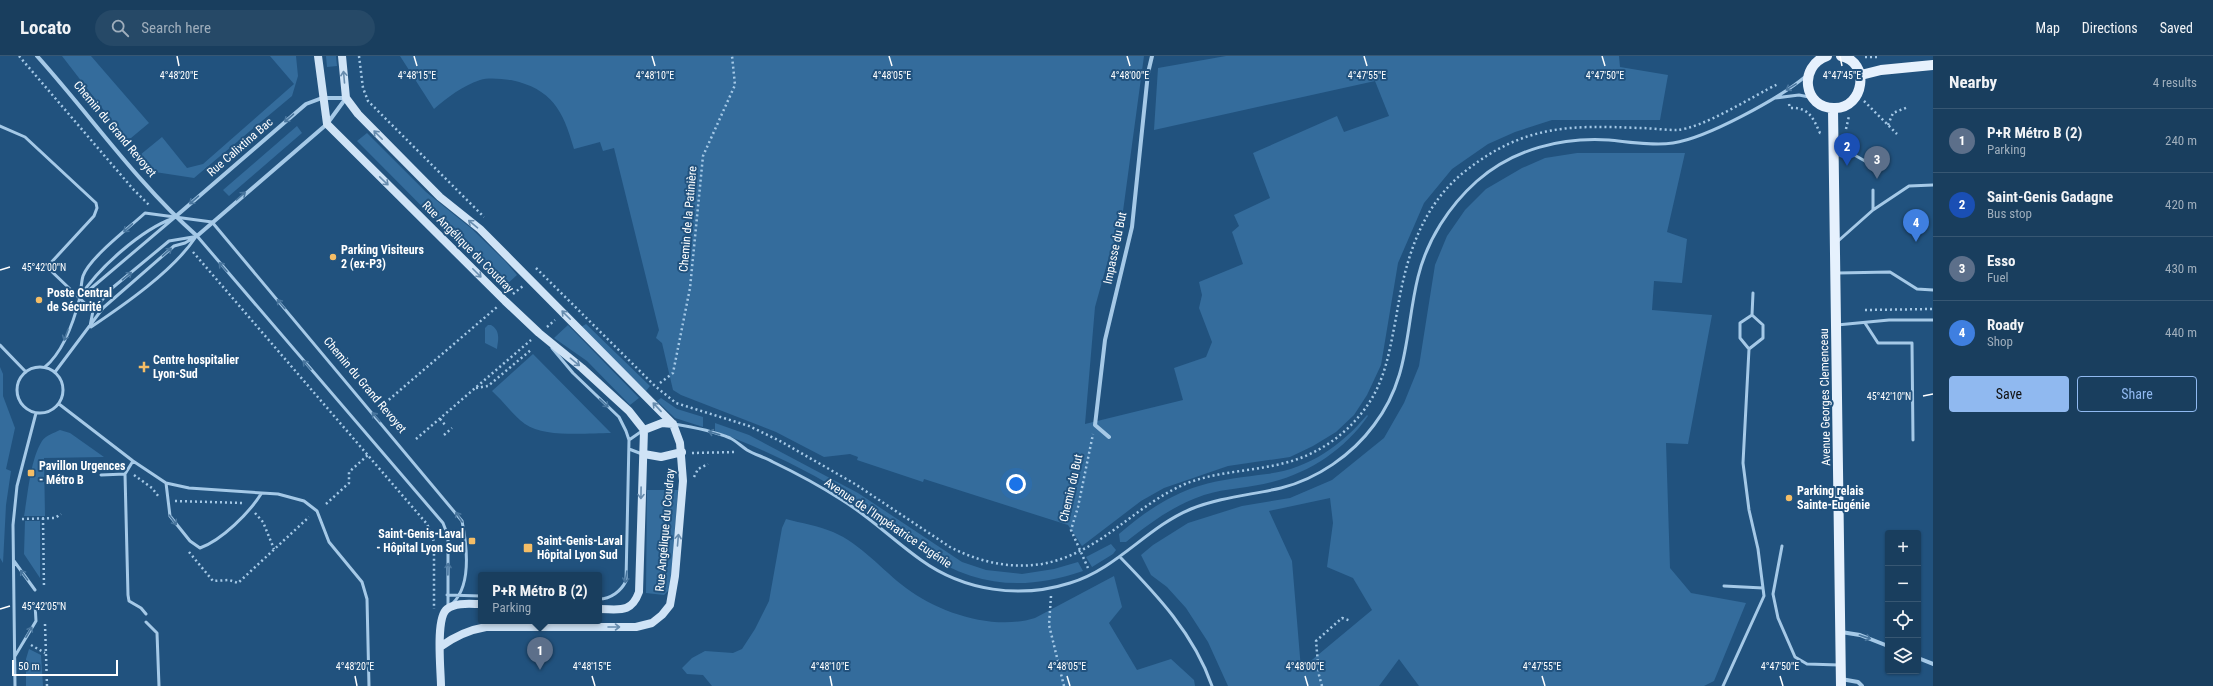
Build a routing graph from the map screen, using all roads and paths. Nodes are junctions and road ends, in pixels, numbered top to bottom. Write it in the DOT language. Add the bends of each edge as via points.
graph roads {
  1 [pos="37,56"];
  2 [pos="318,56"];
  3 [pos="342,56"];
  4 [pos="359,56"];
  5 [pos="732,56"];
  6 [pos="1152,56"];
  7 [pos="1827,56"];
  8 [pos="1841,56"];
  9 [pos="1861,56"];
  10 [pos="1884,57"];
  11 [pos="1933,65"];
  12 [pos="1808,74"];
  13 [pos="1861,75"];
  14 [pos="1785,91"];
  15 [pos="1787,96"];
  16 [pos="1865,96"];
  17 [pos="322,98"];
  18 [pos="346,98"];
  19 [pos="1773,98"];
  20 [pos="1813,98"];
  21 [pos="1863,100"];
  22 [pos="1859,104"];
  23 [pos="1908,108"];
  24 [pos="1833,109"];
  25 [pos="1852,113"];
  26 [pos="327,124"];
  27 [pos="1888,125"];
  28 [pos="0,126"];
  29 [pos="1835,132"];
  30 [pos="1897,134"];
  31 [pos="1834,144"];
  32 [pos="1873,170"];
  33 [pos="1933,185"];
  34 [pos="1873,190"];
  35 [pos="1873,210"];
  36 [pos="175,217"];
  37 [pos="212,222"];
  38 [pos="490,222"];
  39 [pos="197,236"];
  40 [pos="1836,243"];
  41 [pos="534,266"];
  42 [pos="1836,273"];
  43 [pos="527,282"];
  44 [pos="1933,290"];
  45 [pos="1753,293"];
  46 [pos="511,296"];
  47 [pos="79,298"];
  48 [pos="500,305"];
  49 [pos="1933,309"];
  50 [pos="1865,310"];
  51 [pos="93,311"];
  52 [pos="1752,315"];
  53 [pos="560,316"];
  54 [pos="1933,320"];
  55 [pos="1865,323"];
  56 [pos="1837,325"];
  57 [pos="89,328"];
  58 [pos="542,331"];
  59 [pos="532,339"];
  60 [pos="0,345"];
  61 [pos="532,349"];
  62 [pos="1749,349"];
  63 [pos="45,367"];
  64 [pos="26,372"];
  65 [pos="55,372"];
  66 [pos="660,383"];
  67 [pos="476,388"];
  68 [pos="386,403"];
  69 [pos="59,404"];
  70 [pos="36,413"];
  71 [pos="336,417"];
  72 [pos="440,419"];
  73 [pos="673,424"];
  74 [pos="404,425"];
  75 [pos="1095,425"];
  76 [pos="446,426"];
  77 [pos="452,428"];
  78 [pos="644,430"];
  79 [pos="392,435"];
  80 [pos="444,435"];
  81 [pos="1109,437"];
  82 [pos="416,439"];
  83 [pos="629,440"];
  84 [pos="1913,440"];
  85 [pos="378,447"];
  86 [pos="629,449"];
  87 [pos="748,451"];
  88 [pos="682,452"];
  89 [pos="644,454"];
  90 [pos="368,455"];
  91 [pos="133,461"];
  92 [pos="708,464"];
  93 [pos="125,474"];
  94 [pos="101,475"];
  95 [pos="692,481"];
  96 [pos="166,483"];
  97 [pos="261,494"];
  98 [pos="171,501"];
  99 [pos="326,504"];
  100 [pos="252,509"];
  101 [pos="62,514"];
  102 [pos="43,518"];
  103 [pos="13,519"];
  104 [pos="1782,546"];
  105 [pos="274,549"];
  106 [pos="1080,552"];
  107 [pos="1120,557"];
  108 [pos="13,560"];
  109 [pos="1091,575"];
  110 [pos="1724,586"];
  111 [pos="1051,588"];
  112 [pos="1763,588"];
  113 [pos="35,590"];
  114 [pos="44,592"];
  115 [pos="447,595"];
  116 [pos="460,596"];
  117 [pos="478,596"];
  118 [pos="602,599"];
  119 [pos="35,604"];
  120 [pos="478,604"];
  121 [pos="448,608"];
  122 [pos="602,609"];
  123 [pos="146,614"];
  124 [pos="434,616"];
  125 [pos="44,618"];
  126 [pos="1351,621"];
  127 [pos="146,622"];
  128 [pos="513,624"];
  129 [pos="1840,632"];
  130 [pos="28,643"];
  131 [pos="1885,645"];
  132 [pos="440,648"];
  133 [pos="46,654"];
  134 [pos="14,657"];
  135 [pos="1921,659"];
  136 [pos="1933,664"];
  137 [pos="1841,665"];
  138 [pos="1841,683"];
  139 [pos="15,686"];
  140 [pos="47,686"];
  141 [pos="158,686"];
  142 [pos="369,686"];
  143 [pos="441,686"];
  144 [pos="1064,686"];
  145 [pos="1212,686"];
  146 [pos="1322,686"];
  147 [pos="1723,686"];
  148 [pos="1862,686"];
  1 -- 36 [label="street, Chemin du Grand Revoyet" via="120,156"];
  2 -- 17 [label="street"];
  18 -- 3 [label="street, one-way"];
  4 -- 38 [label="path" via="363,88 368,101"];
  5 -- 66 [label="path, Chemin de la Patinière" via="736,85 703,156 690,288 673,373"];
  6 -- 75 [label="street, Impasse du But" via="1132,227 1105,340"];
  7 -- 12 [label="main road" via="1816,62"];
  8 -- 13 [label="main road" via="1851,61"];
  9 -- 10 [label="path"];
  11 -- 13 [label="main road" via="1881,70"];
  12 -- 14 [label="lane, Avenue de l'Impératrice Eugénie, one-way"];
  12 -- 20 [label="main road" via="1808,87"];
  13 -- 24 [label="main road" via="1860,92 1855,99 1849,104"];
  14 -- 19 [label="lane, Avenue de l'Impératrice Eugénie"];
  14 -- 106 [label="path" via="1781,83 1709,120 1678,130 1593,126 1552,129 1518,140 1491,153 1452,183 1438,200 1416,236 1404,268 1385,370 1368,403 1341,434 1313,453 1296,460 1210,476 1174,490 1148,503 1096,543"];
  15 -- 19 [label="lane, Avenue de l'Impératrice Eugénie"];
  15 -- 20 [label="lane, Avenue de l'Impératrice Eugénie"];
  15 -- 29 [label="path" via="1790,108 1802,108 1809,113 1820,133"];
  16 -- 21 [label="path"];
  17 -- 18 [label="street"];
  17 -- 26 [label="street"];
  17 -- 36 [label="street, Rue Calixtina Bac, one-way" via="306,104 292,114"];
  18 -- 26 [label="street"];
  73 -- 18 [label="street, Rue Angélique du Coudray, one-way" via="480,230 430,187 358,114"];
  19 -- 107 [label="lane, Avenue de l'Impératrice Eugénie" via="1694,138 1656,144 1566,140 1523,152 1480,178 1444,218 1428,247 1418,276 1406,353 1398,381 1375,424 1356,445 1319,473 1302,482 1230,497 1188,510 1165,522"];
  20 -- 24 [label="main road" via="1819,104"];
  21 -- 22 [label="path"];
  21 -- 27 [label="path"];
  23 -- 27 [label="path" via="1893,113"];
  24 -- 29 [label="main road, Avenue Georges Clemenceau"];
  25 -- 29 [label="path" via="1849,116 1846,133"];
  37 -- 26 [label="street, one-way"];
  26 -- 58 [label="street, Rue Angélique du Coudray, one-way"];
  27 -- 30 [label="path"];
  28 -- 47 [label="lane" via="25,137 96,203 94,216 48,268"];
  29 -- 31 [label="main road, Avenue Georges Clemenceau"];
  31 -- 32 [label="lane" via="1872,164"];
  31 -- 40 [label="main road, Avenue Georges Clemenceau"];
  33 -- 35 [label="lane" via="1909,186"];
  34 -- 35 [label="lane"];
  35 -- 40 [label="lane"];
  36 -- 37 [label="lane"];
  36 -- 39 [label="street, Chemin du Grand Revoyet"];
  36 -- 47 [label="lane"];
  36 -- 47 [label="lane" via="155,225 97,273"];
  36 -- 47 [label="lane, one-way" via="145,214 91,263 83,276"];
  37 -- 39 [label="street"];
  79 -- 37 [label="lane, Chemin du Grand Revoyet, one-way"];
  51 -- 39 [label="lane, one-way" via="111,289 169,241"];
  39 -- 57 [label="lane" via="181,255 124,306"];
  57 -- 39 [label="lane, one-way" via="103,308 174,246"];
  85 -- 39 [label="lane, Chemin du Grand Revoyet, one-way"];
  40 -- 42 [label="main road, Avenue Georges Clemenceau"];
  41 -- 106 [label="path" via="655,386 676,403 749,426 782,442 855,484 950,548 979,560 1010,565 1042,564"];
  42 -- 44 [label="lane" via="1890,272 1917,289"];
  42 -- 56 [label="main road, Avenue Georges Clemenceau"];
  43 -- 46 [label="path"];
  45 -- 52 [label="lane"];
  47 -- 51 [label="lane"];
  47 -- 63 [label="lane, one-way" via="62,345 54,359"];
  48 -- 68 [label="path"];
  49 -- 50 [label="path"];
  51 -- 57 [label="lane"];
  52 -- 62 [label="lane" via="1740,323 1740,338"];
  52 -- 62 [label="lane" via="1762,325 1763,338"];
  53 -- 58 [label="path"];
  54 -- 55 [label="lane"];
  55 -- 56 [label="lane"];
  55 -- 84 [label="lane" via="1878,343 1912,343"];
  56 -- 129 [label="main road, Avenue Georges Clemenceau"];
  57 -- 65 [label="lane"];
  58 -- 78 [label="street, Rue Angélique du Coudray, one-way" via="629,411"];
  58 -- 83 [label="lane, one-way" via="573,373 619,417"];
  59 -- 67 [label="path"];
  60 -- 64 [label="lane"];
  61 -- 67 [label="path" via="488,386"];
  62 -- 112 [label="lane" via="1742,464"];
  63 -- 64 [label="lane" via="32,368"];
  63 -- 65 [label="lane"];
  64 -- 70 [label="lane" via="18,382 18,395 24,407"];
  65 -- 69 [label="lane" via="60,377 63,390"];
  67 -- 72 [label="path"];
  69 -- 70 [label="lane" via="49,411"];
  69 -- 91 [label="lane"];
  70 -- 103 [label="lane" via="17,486"];
  71 -- 90 [label="path"];
  72 -- 76 [label="path"];
  72 -- 82 [label="path"];
  73 -- 78 [label="street" via="662,423"];
  87 -- 73 [label="lane, Avenue de l'Impératrice Eugénie, one-way" via="729,438"];
  73 -- 88 [label="street, Rue Angélique du Coudray"];
  74 -- 79 [label="path"];
  75 -- 81 [label="street"];
  75 -- 106 [label="path, Chemin du But" via="1078,506 1070,530"];
  77 -- 80 [label="path"];
  78 -- 83 [label="lane"];
  78 -- 89 [label="street, Rue Angélique du Coudray"];
  116 -- 79 [label="lane, Chemin du Grand Revoyet, one-way" via="465,579 466,541 462,522"];
  83 -- 86 [label="lane"];
  85 -- 90 [label="path"];
  115 -- 85 [label="lane, Chemin du Grand Revoyet, one-way" via="448,536 443,523"];
  86 -- 89 [label="lane"];
  86 -- 118 [label="lane, one-way" via="626,581 623,588"];
  87 -- 88 [label="path"];
  87 -- 111 [label="lane, Avenue de l'Impératrice Eugénie" via="770,460 843,501 922,560 955,580 988,589 1023,592"];
  88 -- 89 [label="street, Rue Angélique du Coudray" via="661,457"];
  128 -- 88 [label="street, Rue Angélique du Coudray, one-way" via="636,627 652,623 662,616 670,605 675,576 683,481"];
  89 -- 122 [label="street, Rue Angélique du Coudray, one-way" via="641,481 639,592 635,603 624,610"];
  90 -- 99 [label="path" via="349,472 349,483"];
  90 -- 124 [label="path" via="426,524 433,537"];
  91 -- 93 [label="lane"];
  91 -- 96 [label="lane"];
  92 -- 95 [label="path" via="698,469"];
  93 -- 94 [label="lane"];
  93 -- 123 [label="lane" via="128,595 129,601"];
  96 -- 97 [label="lane" via="189,488"];
  96 -- 100 [label="lane, one-way" via="170,516 190,542 200,548 210,544"];
  97 -- 100 [label="lane"];
  97 -- 142 [label="lane" via="278,494 304,501 317,511 329,542 362,582 367,599"];
  98 -- 100 [label="path" via="246,503"];
  100 -- 105 [label="path" via="263,522"];
  101 -- 102 [label="path" via="55,518"];
  102 -- 103 [label="path"];
  102 -- 114 [label="path"];
  103 -- 108 [label="lane"];
  104 -- 137 [label="lane" via="1773,594 1778,618 1795,657 1807,664"];
  106 -- 109 [label="path, Chemin du But"];
  107 -- 109 [label="lane, Avenue de l'Impératrice Eugénie"];
  107 -- 145 [label="lane" via="1160,598 1188,636 1205,664"];
  113 -- 108 [label="lane, one-way"];
  108 -- 134 [label="lane"];
  109 -- 111 [label="lane, Avenue de l'Impératrice Eugénie" via="1070,584"];
  110 -- 112 [label="lane"];
  111 -- 144 [label="path" via="1049,625"];
  112 -- 147 [label="lane" via="1764,596"];
  115 -- 116 [label="lane"];
  115 -- 121 [label="lane, Chemin du Grand Revoyet"];
  116 -- 117 [label="lane"];
  116 -- 121 [label="lane, Chemin du Grand Revoyet"];
  134 -- 119 [label="lane, one-way" via="36,621"];
  120 -- 121 [label="street"];
  121 -- 132 [label="street, Chemin du Grand Revoyet" via="443,614 440,626"];
  125 -- 133 [label="path"];
  126 -- 146 [label="path" via="1342,618 1316,641"];
  127 -- 141 [label="lane" via="156,633"];
  128 -- 132 [label="street, Rue Angélique du Coudray" via="468,630 453,637"];
  129 -- 131 [label="street, one-way"];
  129 -- 137 [label="main road, Avenue Georges Clemenceau"];
  130 -- 133 [label="path"];
  132 -- 143 [label="street, Chemin du Grand Revoyet"];
  133 -- 140 [label="path"];
  134 -- 139 [label="lane"];
  135 -- 136 [label="street"];
  137 -- 138 [label="main road, Avenue Georges Clemenceau"];
  138 -- 148 [label="street" via="1858,682"];
}
